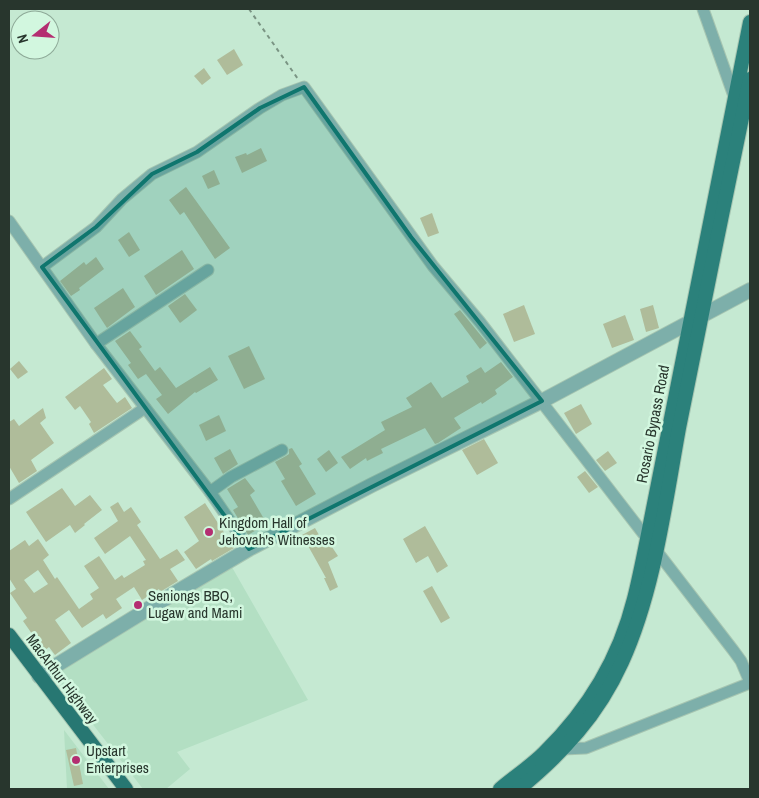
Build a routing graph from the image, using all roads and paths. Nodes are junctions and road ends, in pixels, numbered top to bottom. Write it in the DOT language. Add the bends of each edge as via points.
graph roads {
  1 [pos="249,9"];
  2 [pos="703,9"];
  3 [pos="750,22"];
  4 [pos="750,79"];
  5 [pos="304,87"];
  6 [pos="735,99"];
  7 [pos="9,221"];
  8 [pos="42,267"];
  9 [pos="208,270"];
  10 [pos="750,290"];
  11 [pos="695,320"];
  12 [pos="96,344"];
  13 [pos="542,400"];
  14 [pos="145,408"];
  15 [pos="282,450"];
  16 [pos="210,492"];
  17 [pos="9,499"];
  18 [pos="647,539"];
  19 [pos="249,549"];
  20 [pos="656,550"];
  21 [pos="9,635"];
  22 [pos="39,676"];
  23 [pos="750,678"];
  24 [pos="563,749"];
  25 [pos="126,789"];
  26 [pos="500,789"];
  27 [pos="519,789"];
  1 -- 5 [label="path"];
  2 -- 6 [label="street"];
  3 -- 6 [label="main road, Rosario Bypass Road"];
  4 -- 11 [label="main road, Rosario Bypass Road"];
  5 -- 8 [label="street" via="268,103 197,152 152,174 88,234"];
  5 -- 13 [label="street" via="417,244"];
  6 -- 11 [label="main road, Rosario Bypass Road"];
  7 -- 8 [label="street"];
  8 -- 12 [label="street"];
  9 -- 12 [label="street"];
  10 -- 11 [label="street"];
  11 -- 13 [label="street"];
  11 -- 18 [label="main road, Rosario Bypass Road"];
  11 -- 20 [label="main road, Rosario Bypass Road"];
  12 -- 14 [label="street"];
  13 -- 18 [label="street"];
  13 -- 19 [label="street"];
  14 -- 16 [label="street"];
  14 -- 17 [label="street"];
  15 -- 16 [label="street"];
  16 -- 19 [label="street"];
  18 -- 20 [label="street"];
  18 -- 26 [label="main road, Rosario Bypass Road" via="634,599 611,663 590,699 543,754"];
  19 -- 22 [label="street"];
  20 -- 23 [label="street" via="741,661"];
  20 -- 24 [label="main road, Rosario Bypass Road" via="635,633 621,664 601,700"];
  21 -- 22 [label="highway, MacArthur Highway"];
  22 -- 25 [label="highway, MacArthur Highway"];
  23 -- 24 [label="street" via="586,748"];
  24 -- 27 [label="main road, Rosario Bypass Road"];
}
